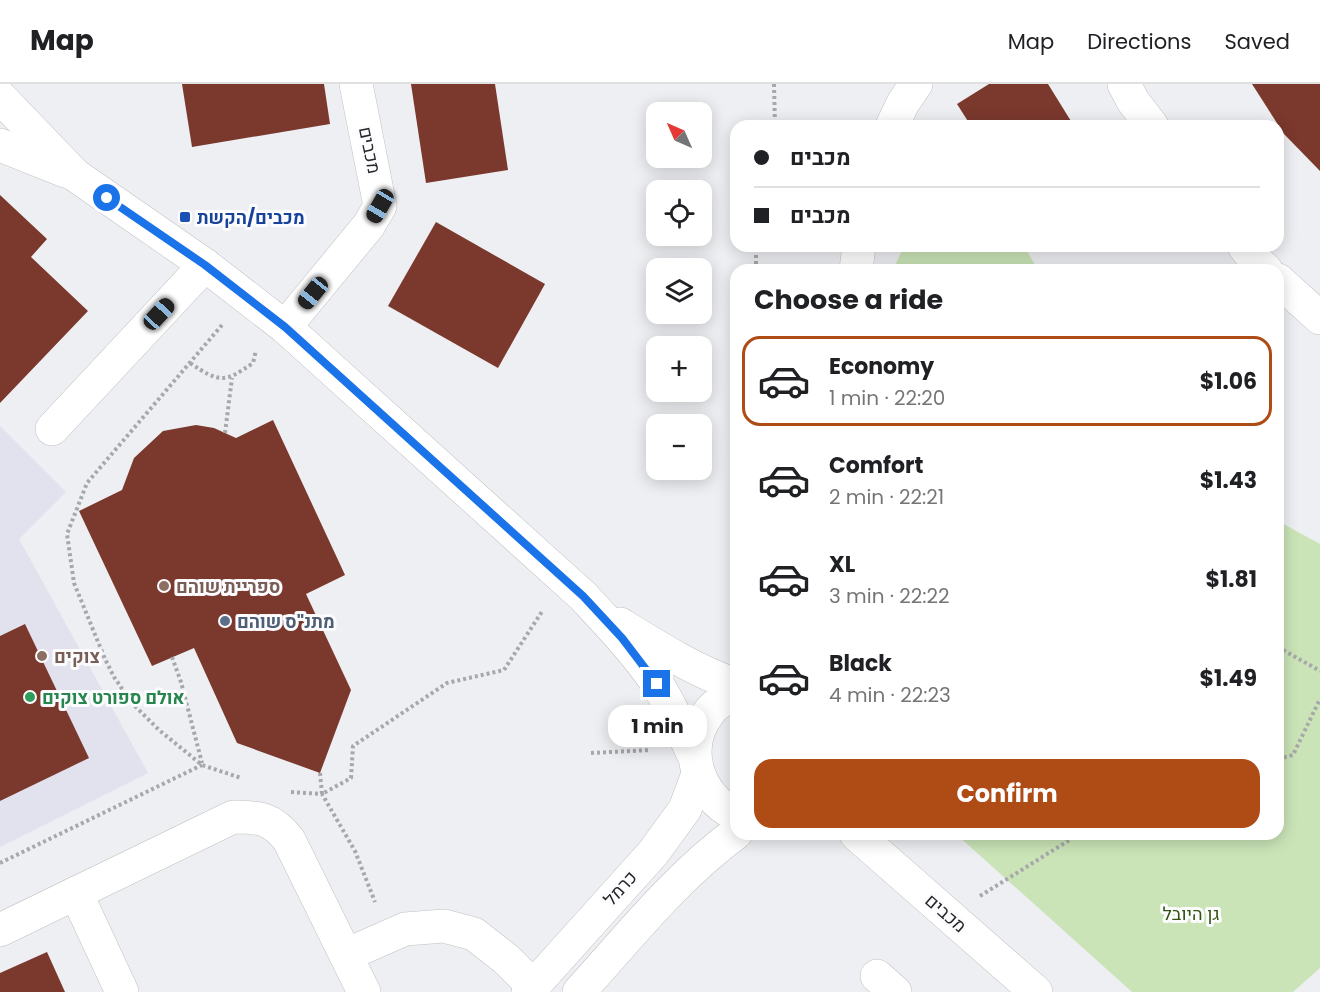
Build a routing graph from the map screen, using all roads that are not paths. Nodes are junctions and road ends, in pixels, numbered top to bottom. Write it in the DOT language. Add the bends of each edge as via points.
graph roads {
  1 [pos="356,84"];
  2 [pos="916,84"];
  3 [pos="1124,84"];
  4 [pos="0,97"];
  5 [pos="895,120"];
  6 [pos="1147,120"];
  7 [pos="0,145"];
  8 [pos="75,175"];
  9 [pos="1249,252"];
  10 [pos="1259,264"];
  11 [pos="205,265"];
  12 [pos="1284,285"];
  13 [pos="1320,318"];
  14 [pos="285,327"];
  15 [pos="52,429"];
  16 [pos="575,589"];
  17 [pos="730,683"];
  18 [pos="730,696"];
  19 [pos="696,765"];
  20 [pos="730,812"];
  21 [pos="730,837"];
  22 [pos="863,840"];
  23 [pos="75,893"];
  24 [pos="0,930"];
  25 [pos="346,955"];
  26 [pos="530,989"];
  27 [pos="122,992"];
  28 [pos="364,992"];
  29 [pos="579,992"];
  30 [pos="1036,992"];
  1 -- 14 [label="street, מכבים" via="380,206 369,225"];
  2 -- 5 [label="street"];
  3 -- 6 [label="street"];
  4 -- 8 [label="street"];
  7 -- 8 [label="street"];
  8 -- 11 [label="street"];
  9 -- 10 [label="street"];
  11 -- 14 [label="street"];
  11 -- 15 [label="street"];
  12 -- 13 [label="street"];
  14 -- 16 [label="street"];
  16 -- 17 [label="street" via="664,651"];
  16 -- 19 [label="street" via="622,638 657,684"];
  18 -- 19 [label="street, כרמל" via="718,703 698,732"];
  19 -- 20 [label="street" via="709,795"];
  19 -- 26 [label="street, כרמל" via="685,809 653,853"];
  21 -- 29 [label="street" via="678,883"];
  22 -- 30 [label="street, מכבים"];
  23 -- 24 [label="street"];
  23 -- 25 [label="street" via="233,817 256,817 278,826 290,840"];
  23 -- 27 [label="street"];
  25 -- 26 [label="street" via="405,929 444,926 474,934 506,959"];
  25 -- 28 [label="street"];
}
